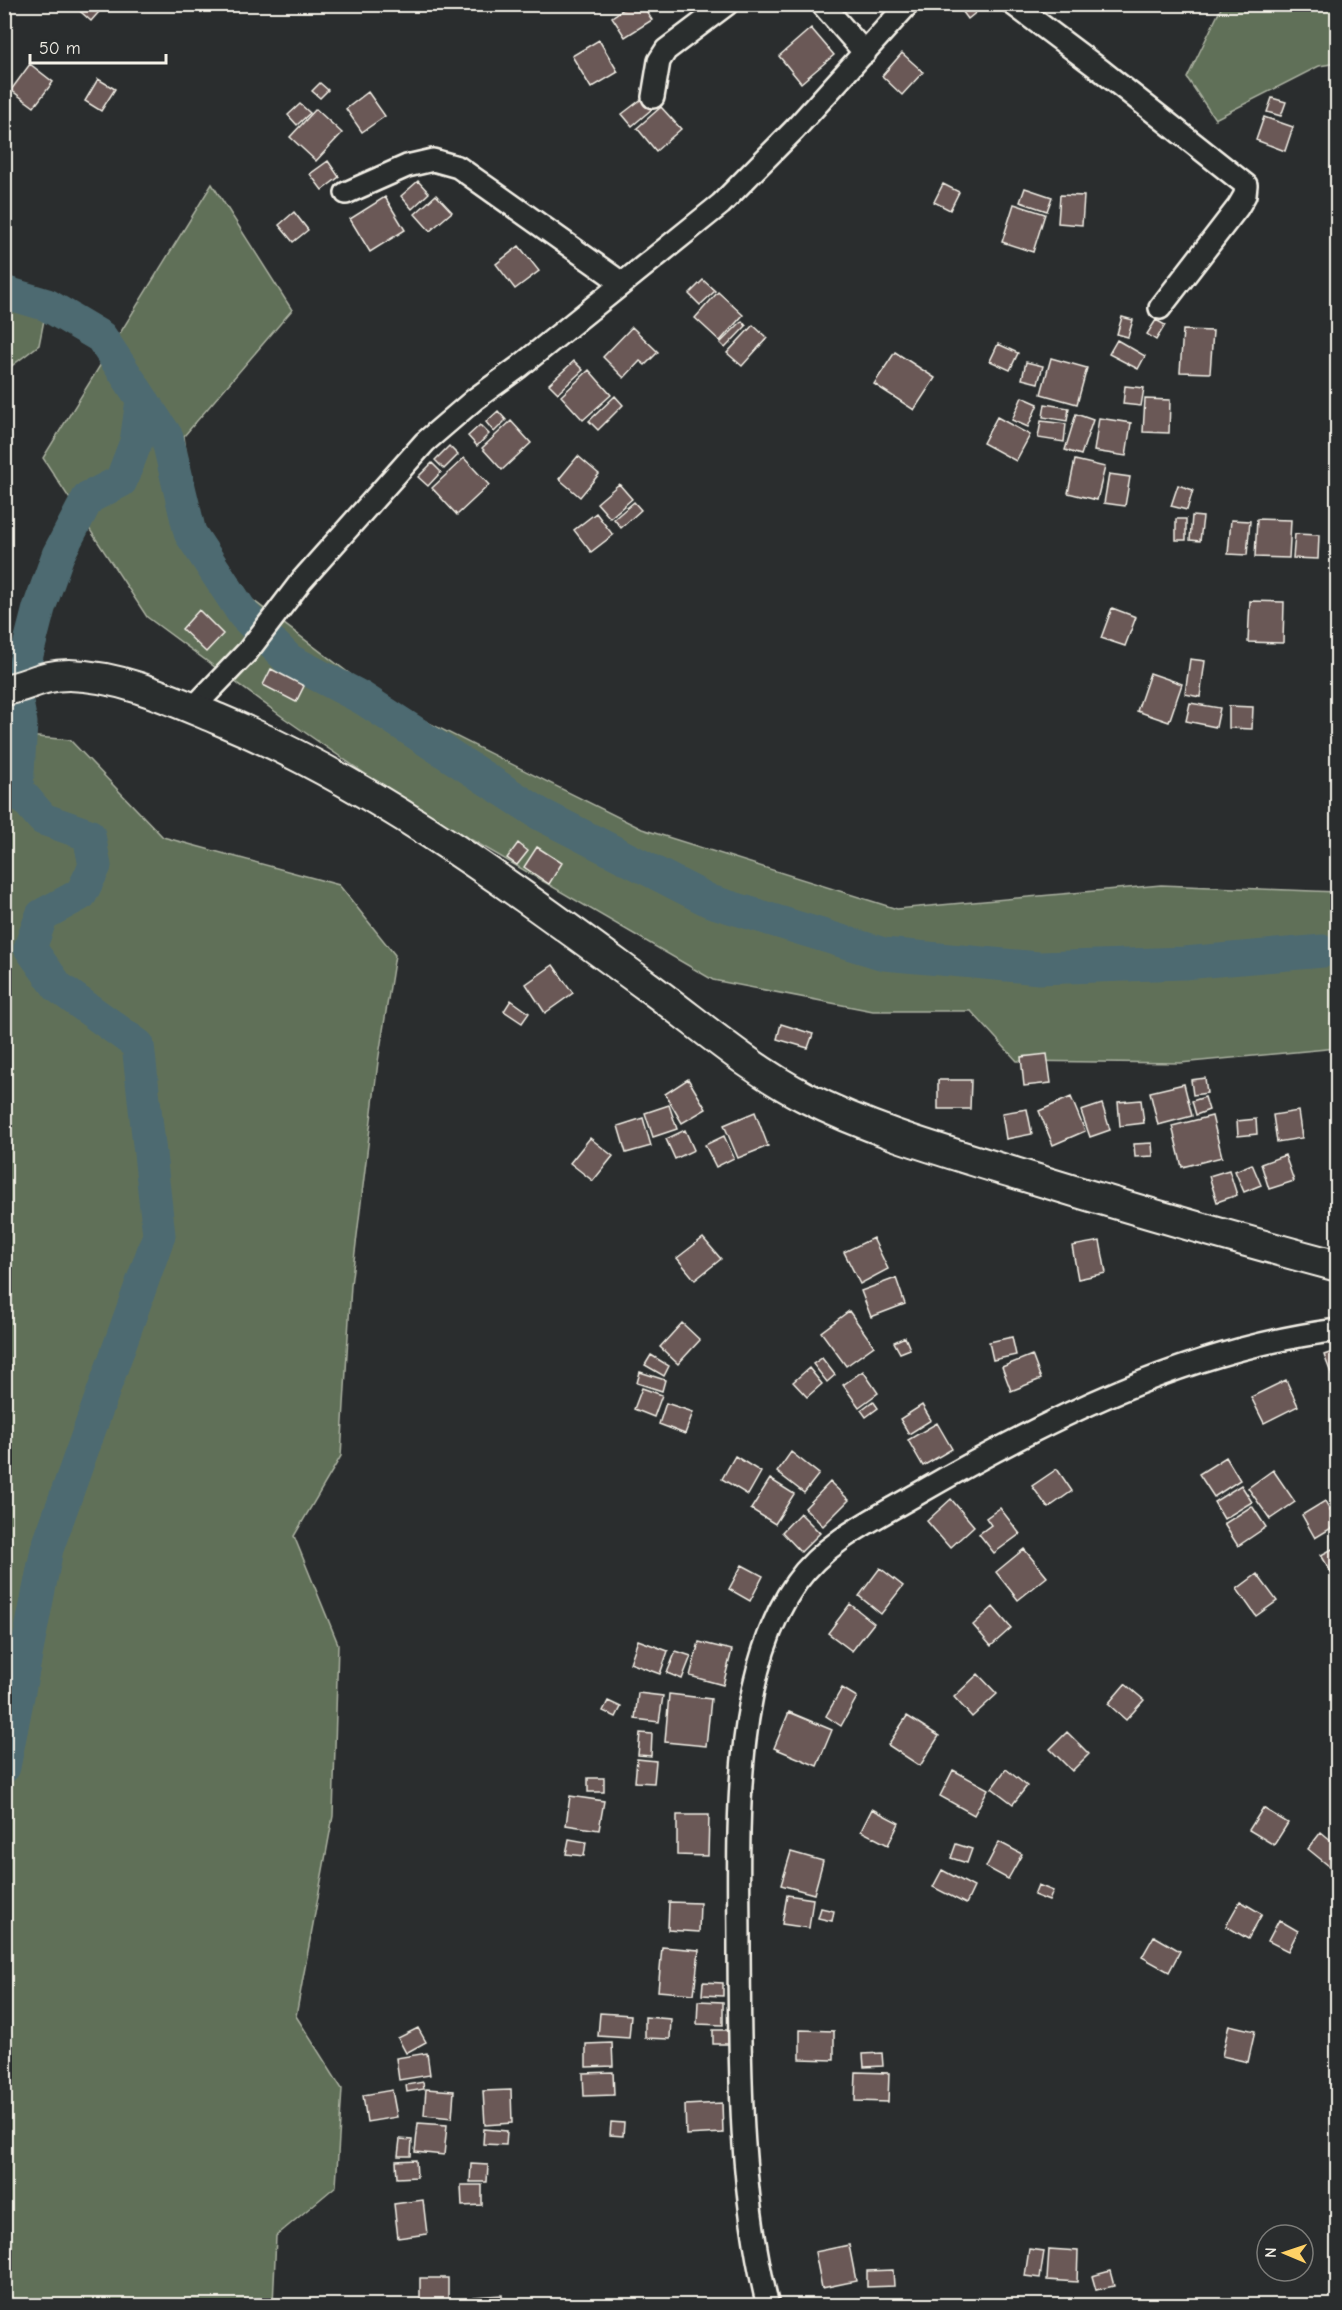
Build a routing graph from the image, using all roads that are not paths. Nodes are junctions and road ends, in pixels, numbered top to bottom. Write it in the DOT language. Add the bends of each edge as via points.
graph roads {
  1 [pos="727,4"];
  2 [pos="822,4"];
  3 [pos="908,4"];
  4 [pos="1013,4"];
  5 [pos="865,53"];
  6 [pos="653,97"];
  7 [pos="346,193"];
  8 [pos="622,283"];
  9 [pos="1160,308"];
  10 [pos="9,689"];
  11 [pos="193,708"];
  12 [pos="1338,1266"];
  13 [pos="1338,1330"];
  14 [pos="768,2306"];
  1 -- 6 [label="street" via="666,50 659,61"];
  2 -- 5 [label="street"];
  3 -- 5 [label="street"];
  4 -- 9 [label="street" via="1246,185 1238,207"];
  5 -- 8 [label="street" via="721,204"];
  7 -- 8 [label="street" via="407,165 434,160 458,167"];
  8 -- 11 [label="street" via="425,442 302,580 248,651"];
  10 -- 11 [label="main road" via="43,676 91,676 122,682"];
  11 -- 12 [label="main road" via="282,746 376,798 510,886 778,1082 811,1100 939,1150"];
  13 -- 14 [label="street" via="1291,1336 1212,1358 1048,1422 850,1534 809,1568 784,1603 755,1684 739,1799 740,2079 756,2260"];
}
